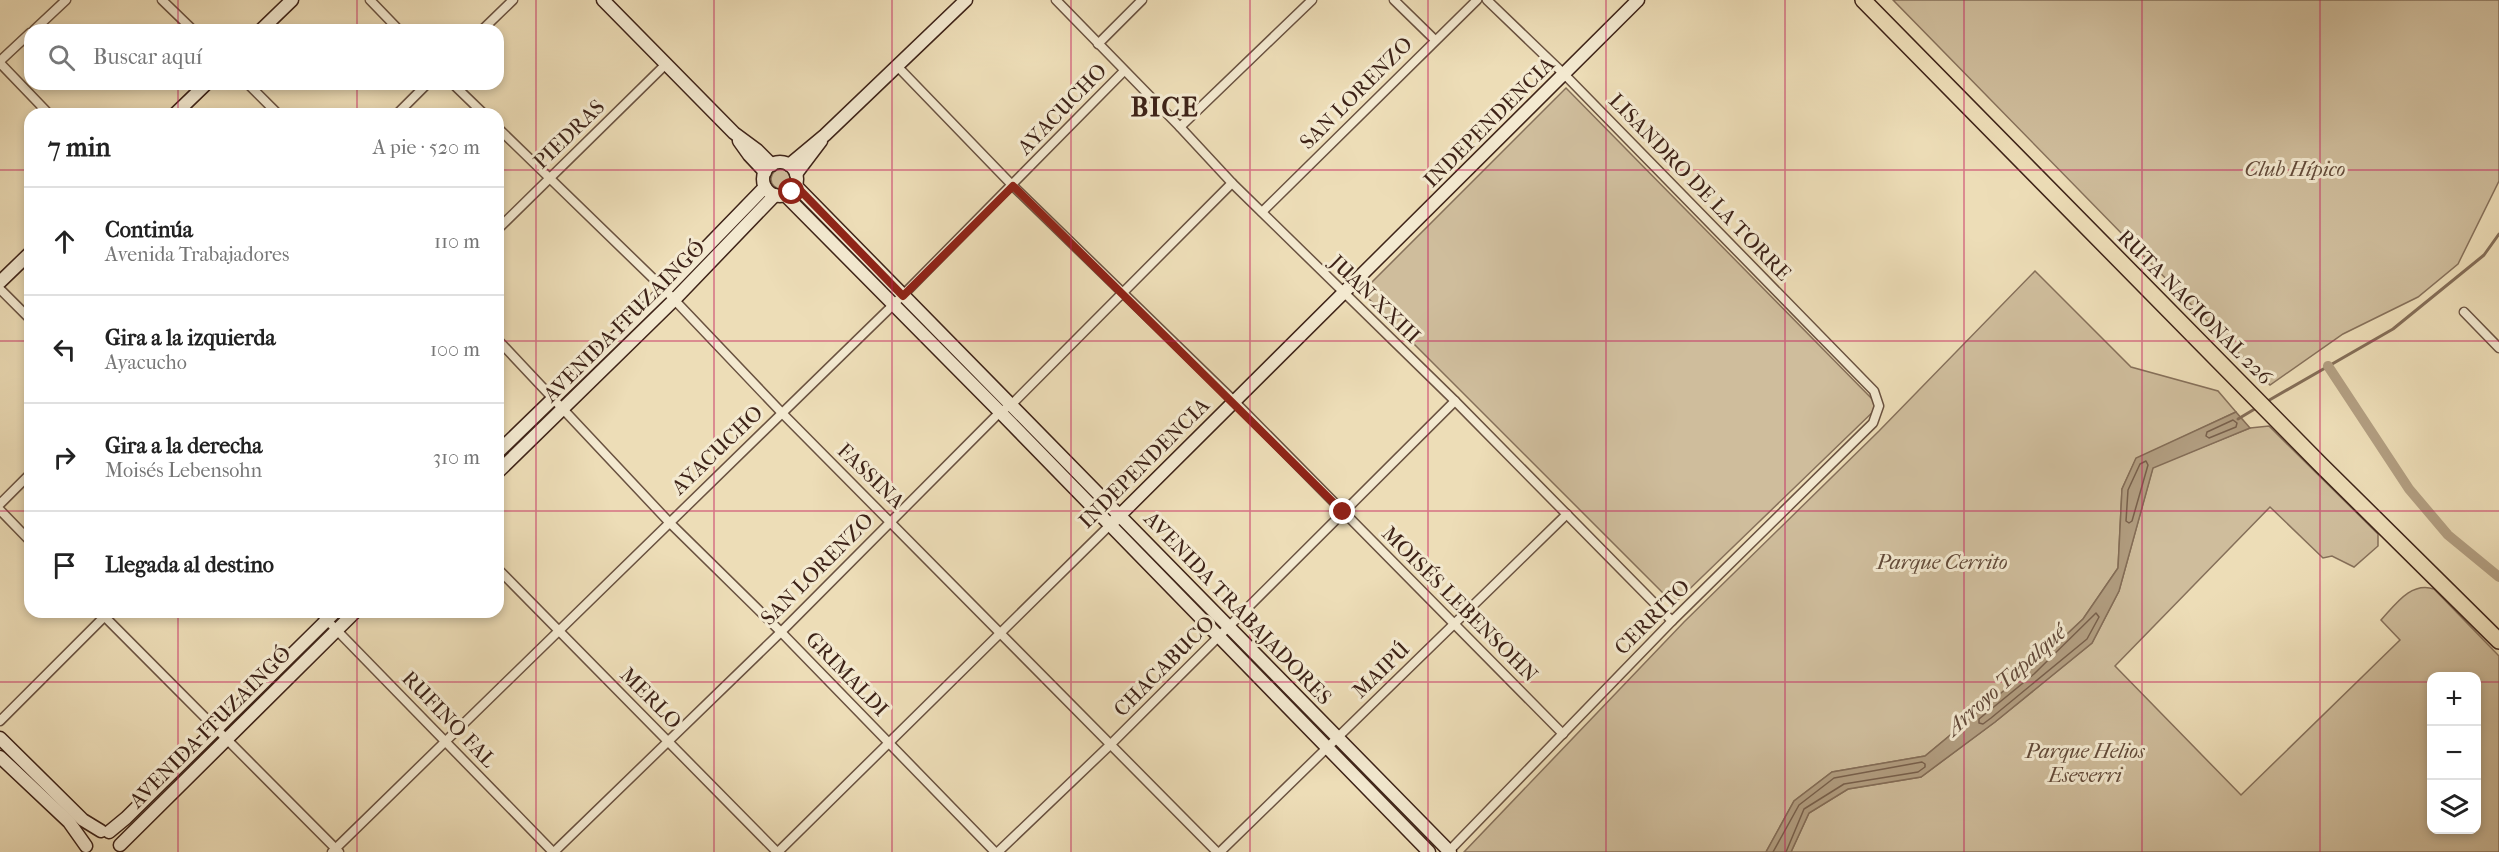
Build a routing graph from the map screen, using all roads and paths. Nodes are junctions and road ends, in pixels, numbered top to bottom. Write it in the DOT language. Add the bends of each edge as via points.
graph roads {
  1 [pos="66,0"];
  2 [pos="162,0"];
  3 [pos="292,0"];
  4 [pos="370,0"];
  5 [pos="513,0"];
  6 [pos="603,0"];
  7 [pos="966,0"];
  8 [pos="1056,0"];
  9 [pos="1142,0"];
  10 [pos="1312,0"];
  11 [pos="1394,0"];
  12 [pos="1477,0"];
  13 [pos="1487,0"];
  14 [pos="1638,0"];
  15 [pos="1863,0"];
  16 [pos="40,24"];
  17 [pos="188,24"];
  18 [pos="267,24"];
  19 [pos="393,24"];
  20 [pos="488,24"];
  21 [pos="24,39"];
  22 [pos="1435,40"];
  23 [pos="1098,44"];
  24 [pos="0,62"];
  25 [pos="665,65"];
  26 [pos="898,67"];
  27 [pos="1124,71"];
  28 [pos="1565,75"];
  29 [pos="24,87"];
  30 [pos="26,90"];
  31 [pos="200,90"];
  32 [pos="254,90"];
  33 [pos="422,90"];
  34 [pos="459,90"];
  35 [pos="43,108"];
  36 [pos="181,108"];
  37 [pos="272,108"];
  38 [pos="403,108"];
  39 [pos="478,108"];
  40 [pos="1180,127"];
  41 [pos="504,134"];
  42 [pos="768,168"];
  43 [pos="794,175"];
  44 [pos="549,178"];
  45 [pos="1232,183"];
  46 [pos="1013,186"];
  47 [pos="775,193"];
  48 [pos="1262,212"];
  49 [pos="504,223"];
  50 [pos="24,259"];
  51 [pos="0,282"];
  52 [pos="0,289"];
  53 [pos="1122,292"];
  54 [pos="1343,294"];
  55 [pos="670,295"];
  56 [pos="898,301"];
  57 [pos="2464,312"];
  58 [pos="24,313"];
  59 [pos="504,346"];
  60 [pos="2499,348"];
  61 [pos="552,398"];
  62 [pos="1234,401"];
  63 [pos="1455,401"];
  64 [pos="1879,406"];
  65 [pos="563,409"];
  66 [pos="1006,409"];
  67 [pos="782,413"];
  68 [pos="504,446"];
  69 [pos="504,466"];
  70 [pos="24,480"];
  71 [pos="0,504"];
  72 [pos="0,510"];
  73 [pos="1343,512"];
  74 [pos="1567,514"];
  75 [pos="1120,515"];
  76 [pos="890,520"];
  77 [pos="669,522"];
  78 [pos="1111,524"];
  79 [pos="24,535"];
  80 [pos="504,575"];
  81 [pos="100,618"];
  82 [pos="108,618"];
  83 [pos="324,618"];
  84 [pos="329,618"];
  85 [pos="348,618"];
  86 [pos="1672,621"];
  87 [pos="1454,624"];
  88 [pos="1228,627"];
  89 [pos="336,630"];
  90 [pos="560,631"];
  91 [pos="781,632"];
  92 [pos="1000,632"];
  93 [pos="1218,636"];
  94 [pos="2499,641"];
  95 [pos="0,720"];
  96 [pos="221,734"];
  97 [pos="1563,734"];
  98 [pos="0,738"];
  99 [pos="1338,738"];
  100 [pos="446,741"];
  101 [pos="668,741"];
  102 [pos="890,744"];
  103 [pos="1110,746"];
  104 [pos="1327,747"];
  105 [pos="0,757"];
  106 [pos="105,832"];
  107 [pos="86,849"];
  108 [pos="120,850"];
  109 [pos="336,851"];
  110 [pos="554,852"];
  111 [pos="778,852"];
  112 [pos="996,852"];
  113 [pos="1219,852"];
  114 [pos="1429,852"];
  115 [pos="1449,852"];
  1 -- 16 [label="street"];
  2 -- 17 [label="street"];
  3 -- 18 [label="main road"];
  4 -- 19 [label="street"];
  5 -- 20 [label="street"];
  6 -- 25 [label="main road"];
  7 -- 26 [label="main road"];
  8 -- 23 [label="street, JUAN XXIII"];
  9 -- 23 [label="street, AYACUCHO"];
  10 -- 40 [label="street"];
  11 -- 22 [label="street"];
  12 -- 22 [label="street, SAN LORENZO"];
  13 -- 28 [label="street, LISANDRO DE LA TORRE"];
  14 -- 28 [label="main road, INDEPENDENCIA"];
  15 -- 94 [label="highway, RUTA NACIONAL 226"];
  21 -- 24 [label="street"];
  22 -- 48 [label="street, SAN LORENZO"];
  23 -- 27 [label="street, JUAN XXIII"];
  24 -- 29 [label="street"];
  25 -- 42 [label="main road" via="734,133 749,155"];
  25 -- 44 [label="street, PIEDRAS"];
  26 -- 43 [label="main road" via="825,135"];
  26 -- 46 [label="street, MOISÉS LEBENSOHN"];
  27 -- 40 [label="street, JUAN XXIII"];
  27 -- 46 [label="street, AYACUCHO"];
  28 -- 54 [label="main road, INDEPENDENCIA"];
  28 -- 64 [label="street, LISANDRO DE LA TORRE" via="1874,391"];
  30 -- 35 [label="street"];
  31 -- 36 [label="main road"];
  32 -- 37 [label="street"];
  33 -- 38 [label="street"];
  34 -- 39 [label="street"];
  40 -- 45 [label="street, JUAN XXIII"];
  41 -- 44 [label="street, FASSINA"];
  42 -- 43 [label="main road" via="782,162"];
  42 -- 47 [label="main road" via="763,178"];
  43 -- 47 [label="main road" via="792,192"];
  43 -- 56 [label="main road, AVENIDA TRABAJADORES"];
  44 -- 49 [label="street, PIEDRAS"];
  44 -- 55 [label="street, FASSINA"];
  45 -- 48 [label="street, JUAN XXIII"];
  45 -- 53 [label="street, SAN LORENZO"];
  46 -- 53 [label="street, MOISÉS LEBENSOHN"];
  46 -- 56 [label="street, AYACUCHO"];
  47 -- 55 [label="main road, AVENIDA ITUZAINGÓ"];
  47 -- 56 [label="main road, AVENIDA TRABAJADORES"];
  48 -- 54 [label="street, JUAN XXIII"];
  50 -- 51 [label="main road"];
  52 -- 58 [label="street"];
  53 -- 62 [label="street, MOISÉS LEBENSOHN"];
  53 -- 66 [label="street, SAN LORENZO"];
  54 -- 62 [label="main road, INDEPENDENCIA"];
  54 -- 63 [label="street, JUAN XXIII"];
  55 -- 61 [label="main road, AVENIDA ITUZAINGÓ"];
  55 -- 65 [label="main road, AVENIDA ITUZAINGÓ"];
  55 -- 67 [label="street, FASSINA"];
  56 -- 66 [label="main road, AVENIDA TRABAJADORES"];
  56 -- 67 [label="street, AYACUCHO"];
  57 -- 60 [label="street"];
  59 -- 61 [label="street, GRIMALDI"];
  61 -- 65 [label="street, GRIMALDI"];
  61 -- 68 [label="main road, AVENIDA ITUZAINGÓ"];
  62 -- 73 [label="street, MOISÉS LEBENSOHN"];
  62 -- 75 [label="main road, INDEPENDENCIA"];
  63 -- 73 [label="street, CHACABUCO"];
  63 -- 74 [label="street, JUAN XXIII"];
  64 -- 86 [label="street, CERRITO" via="1873,423"];
  65 -- 69 [label="main road, AVENIDA ITUZAINGÓ"];
  65 -- 77 [label="street, GRIMALDI"];
  66 -- 75 [label="main road, AVENIDA TRABAJADORES"];
  66 -- 76 [label="street, SAN LORENZO"];
  66 -- 78 [label="main road, AVENIDA TRABAJADORES"];
  67 -- 76 [label="street, FASSINA"];
  67 -- 77 [label="street, AYACUCHO"];
  70 -- 71 [label="street"];
  72 -- 79 [label="street"];
  73 -- 87 [label="street, MOISÉS LEBENSOHN"];
  73 -- 88 [label="street, CHACABUCO"];
  74 -- 86 [label="street, JUAN XXIII"];
  74 -- 87 [label="street, MAIPÚ"];
  75 -- 78 [label="main road, INDEPENDENCIA"];
  75 -- 88 [label="main road, AVENIDA TRABAJADORES"];
  76 -- 91 [label="street, SAN LORENZO"];
  76 -- 92 [label="street, FASSINA"];
  77 -- 90 [label="street, AYACUCHO"];
  77 -- 91 [label="street, GRIMALDI"];
  78 -- 92 [label="street, INDEPENDENCIA"];
  78 -- 93 [label="main road, AVENIDA TRABAJADORES"];
  80 -- 90 [label="street, MERLO"];
  81 -- 95 [label="street"];
  82 -- 96 [label="street"];
  83 -- 96 [label="main road, AVENIDA ITUZAINGÓ"];
  84 -- 89 [label="street, RUFINO FAL"];
  85 -- 89 [label="main road, AVENIDA ITUZAINGÓ"];
  86 -- 97 [label="street, CERRITO"];
  87 -- 97 [label="street, MOISÉS LEBENSOHN"];
  87 -- 99 [label="street, MAIPÚ"];
  88 -- 93 [label="street, CHACABUCO"];
  88 -- 99 [label="main road, AVENIDA TRABAJADORES"];
  89 -- 96 [label="main road, AVENIDA ITUZAINGÓ"];
  89 -- 100 [label="street, RUFINO FAL"];
  90 -- 100 [label="street, AYACUCHO"];
  90 -- 101 [label="street, MERLO"];
  91 -- 101 [label="street, SAN LORENZO"];
  91 -- 102 [label="street, GRIMALDI"];
  92 -- 102 [label="street, INDEPENDENCIA"];
  92 -- 103 [label="street, FASSINA"];
  93 -- 103 [label="street, CHACABUCO"];
  93 -- 104 [label="main road, AVENIDA TRABAJADORES"];
  96 -- 106 [label="main road, AVENIDA ITUZAINGÓ"];
  96 -- 108 [label="main road, AVENIDA ITUZAINGÓ"];
  96 -- 109 [label="street"];
  97 -- 115 [label="street, CERRITO"];
  98 -- 106 [label="main road" via="83,820"];
  99 -- 104 [label="street, MAIPÚ"];
  99 -- 115 [label="main road, AVENIDA TRABAJADORES"];
  100 -- 109 [label="street, AYACUCHO"];
  100 -- 110 [label="street, RUFINO FAL"];
  101 -- 110 [label="street, SAN LORENZO"];
  101 -- 111 [label="street, MERLO"];
  102 -- 111 [label="street, INDEPENDENCIA"];
  102 -- 112 [label="street, GRIMALDI"];
  103 -- 112 [label="street, CHACABUCO"];
  103 -- 113 [label="street, FASSINA"];
  104 -- 113 [label="street, MAIPÚ"];
  104 -- 114 [label="main road, AVENIDA TRABAJADORES"];
  105 -- 107 [label="main road" via="69,822"];
  106 -- 107 [label="main road, AVENIDA ITUZAINGÓ" via="91,836"];
  106 -- 108 [label="main road" via="114,835"];
}
